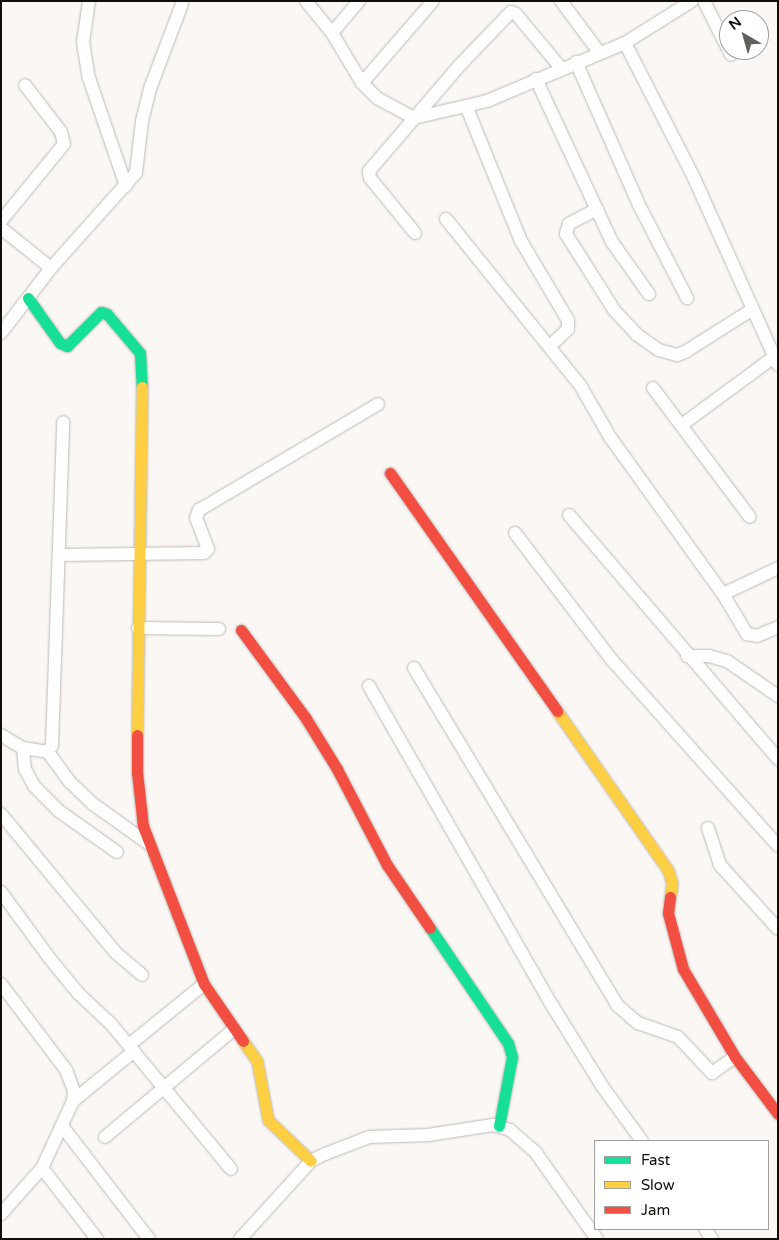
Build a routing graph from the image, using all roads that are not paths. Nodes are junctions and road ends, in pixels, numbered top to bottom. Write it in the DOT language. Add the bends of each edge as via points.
graph roads {
  1 [pos="89,1"];
  2 [pos="306,1"];
  3 [pos="360,1"];
  4 [pos="433,1"];
  5 [pos="561,1"];
  6 [pos="692,1"];
  7 [pos="704,1"];
  8 [pos="182,4"];
  9 [pos="719,30"];
  10 [pos="332,33"];
  11 [pos="625,43"];
  12 [pos="599,52"];
  13 [pos="576,62"];
  14 [pos="561,68"];
  15 [pos="536,79"];
  16 [pos="362,83"];
  17 [pos="26,85"];
  18 [pos="466,108"];
  19 [pos="414,118"];
  20 [pos="126,186"];
  21 [pos="6,206"];
  22 [pos="597,210"];
  23 [pos="446,219"];
  24 [pos="1,222"];
  25 [pos="1,228"];
  26 [pos="415,233"];
  27 [pos="51,268"];
  28 [pos="649,294"];
  29 [pos="28,298"];
  30 [pos="687,298"];
  31 [pos="753,309"];
  32 [pos="1,333"];
  33 [pos="550,346"];
  34 [pos="776,361"];
  35 [pos="653,388"];
  36 [pos="378,404"];
  37 [pos="63,422"];
  38 [pos="683,424"];
  39 [pos="390,473"];
  40 [pos="569,515"];
  41 [pos="750,517"];
  42 [pos="514,533"];
  43 [pos="60,555"];
  44 [pos="140,556"];
  45 [pos="778,568"];
  46 [pos="723,594"];
  47 [pos="138,628"];
  48 [pos="219,629"];
  49 [pos="777,629"];
  50 [pos="241,630"];
  51 [pos="687,656"];
  52 [pos="414,668"];
  53 [pos="369,686"];
  54 [pos="778,696"];
  55 [pos="2,739"];
  56 [pos="23,748"];
  57 [pos="48,752"];
  58 [pos="778,759"];
  59 [pos="1,814"];
  60 [pos="708,828"];
  61 [pos="149,844"];
  62 [pos="778,846"];
  63 [pos="117,852"];
  64 [pos="1,892"];
  65 [pos="778,929"];
  66 [pos="142,976"];
  67 [pos="1,984"];
  68 [pos="204,984"];
  69 [pos="234,1029"];
  70 [pos="132,1048"];
  71 [pos="735,1058"];
  72 [pos="164,1088"];
  73 [pos="73,1101"];
  74 [pos="778,1114"];
  75 [pos="62,1126"];
  76 [pos="499,1126"];
  77 [pos="105,1136"];
  78 [pos="641,1140"];
  79 [pos="311,1161"];
  80 [pos="42,1168"];
  81 [pos="231,1169"];
  82 [pos="1,1214"];
  83 [pos="97,1239"];
  84 [pos="149,1239"];
  85 [pos="240,1239"];
  86 [pos="597,1239"];
  1 -- 20 [label="street" via="83,42 89,78"];
  2 -- 10 [label="street"];
  3 -- 10 [label="street"];
  4 -- 16 [label="street"];
  5 -- 12 [label="street"];
  6 -- 11 [label="street"];
  7 -- 9 [label="street"];
  8 -- 20 [label="street" via="151,86 142,121 138,167"];
  10 -- 16 [label="street"];
  11 -- 12 [label="street"];
  11 -- 31 [label="street" via="694,178"];
  12 -- 13 [label="street"];
  13 -- 14 [label="street"];
  13 -- 30 [label="street" via="639,205"];
  14 -- 15 [label="street"];
  14 -- 19 [label="street" via="516,14 510,12"];
  15 -- 18 [label="street"];
  15 -- 22 [label="street"];
  16 -- 19 [label="street" via="377,98"];
  17 -- 21 [label="street" via="61,132 64,144"];
  18 -- 19 [label="street"];
  18 -- 33 [label="street" via="521,241 568,320 568,329"];
  19 -- 26 [label="street" via="368,174"];
  20 -- 27 [label="street"];
  21 -- 24 [label="street"];
  22 -- 28 [label="street" via="622,260"];
  22 -- 31 [label="street" via="569,224 566,234 614,310 636,334 659,350 677,355 685,352"];
  23 -- 33 [label="street"];
  25 -- 27 [label="street"];
  27 -- 29 [label="street"];
  29 -- 32 [label="street"];
  29 -- 44 [label="street" via="60,343 67,346 101,312 107,314 140,353"];
  31 -- 34 [label="street"];
  33 -- 46 [label="street" via="580,385 610,437"];
  34 -- 38 [label="street"];
  35 -- 38 [label="street"];
  36 -- 44 [label="street" via="199,510 196,518 207,552"];
  37 -- 43 [label="street"];
  38 -- 41 [label="street"];
  39 -- 71 [label="street" via="668,870 672,883 668,913 683,969"];
  40 -- 51 [label="street"];
  42 -- 62 [label="street" via="611,659"];
  43 -- 44 [label="street"];
  43 -- 57 [label="street" via="52,745"];
  44 -- 47 [label="street"];
  45 -- 46 [label="street"];
  46 -- 49 [label="street" via="746,634 757,636"];
  47 -- 48 [label="street"];
  47 -- 61 [label="street" via="138,801"];
  50 -- 76 [label="street" via="305,717 337,769 387,865 508,1043 512,1057"];
  51 -- 54 [label="street" via="709,656 727,661"];
  51 -- 58 [label="street"];
  52 -- 71 [label="street" via="616,1005 638,1023 678,1037 712,1073"];
  53 -- 78 [label="street" via="550,1002 602,1086"];
  55 -- 56 [label="street"];
  56 -- 57 [label="street"];
  56 -- 63 [label="street" via="25,769 34,786 59,811"];
  57 -- 61 [label="street" via="70,782 93,804"];
  59 -- 66 [label="street" via="116,953"];
  60 -- 65 [label="street" via="720,864"];
  61 -- 68 [label="street"];
  64 -- 70 [label="street" via="50,960"];
  67 -- 73 [label="street" via="66,1070 74,1091"];
  68 -- 69 [label="street"];
  68 -- 70 [label="street"];
  69 -- 72 [label="street"];
  69 -- 79 [label="street" via="257,1061 268,1120"];
  70 -- 72 [label="street"];
  70 -- 73 [label="street"];
  71 -- 74 [label="street"];
  72 -- 77 [label="street"];
  72 -- 81 [label="street"];
  73 -- 75 [label="street"];
  75 -- 80 [label="street"];
  75 -- 84 [label="street"];
  76 -- 79 [label="street" via="428,1135 369,1137"];
  76 -- 86 [label="street" via="510,1130 536,1153"];
  79 -- 85 [label="street"];
  80 -- 82 [label="street"];
  80 -- 83 [label="street"];
}
